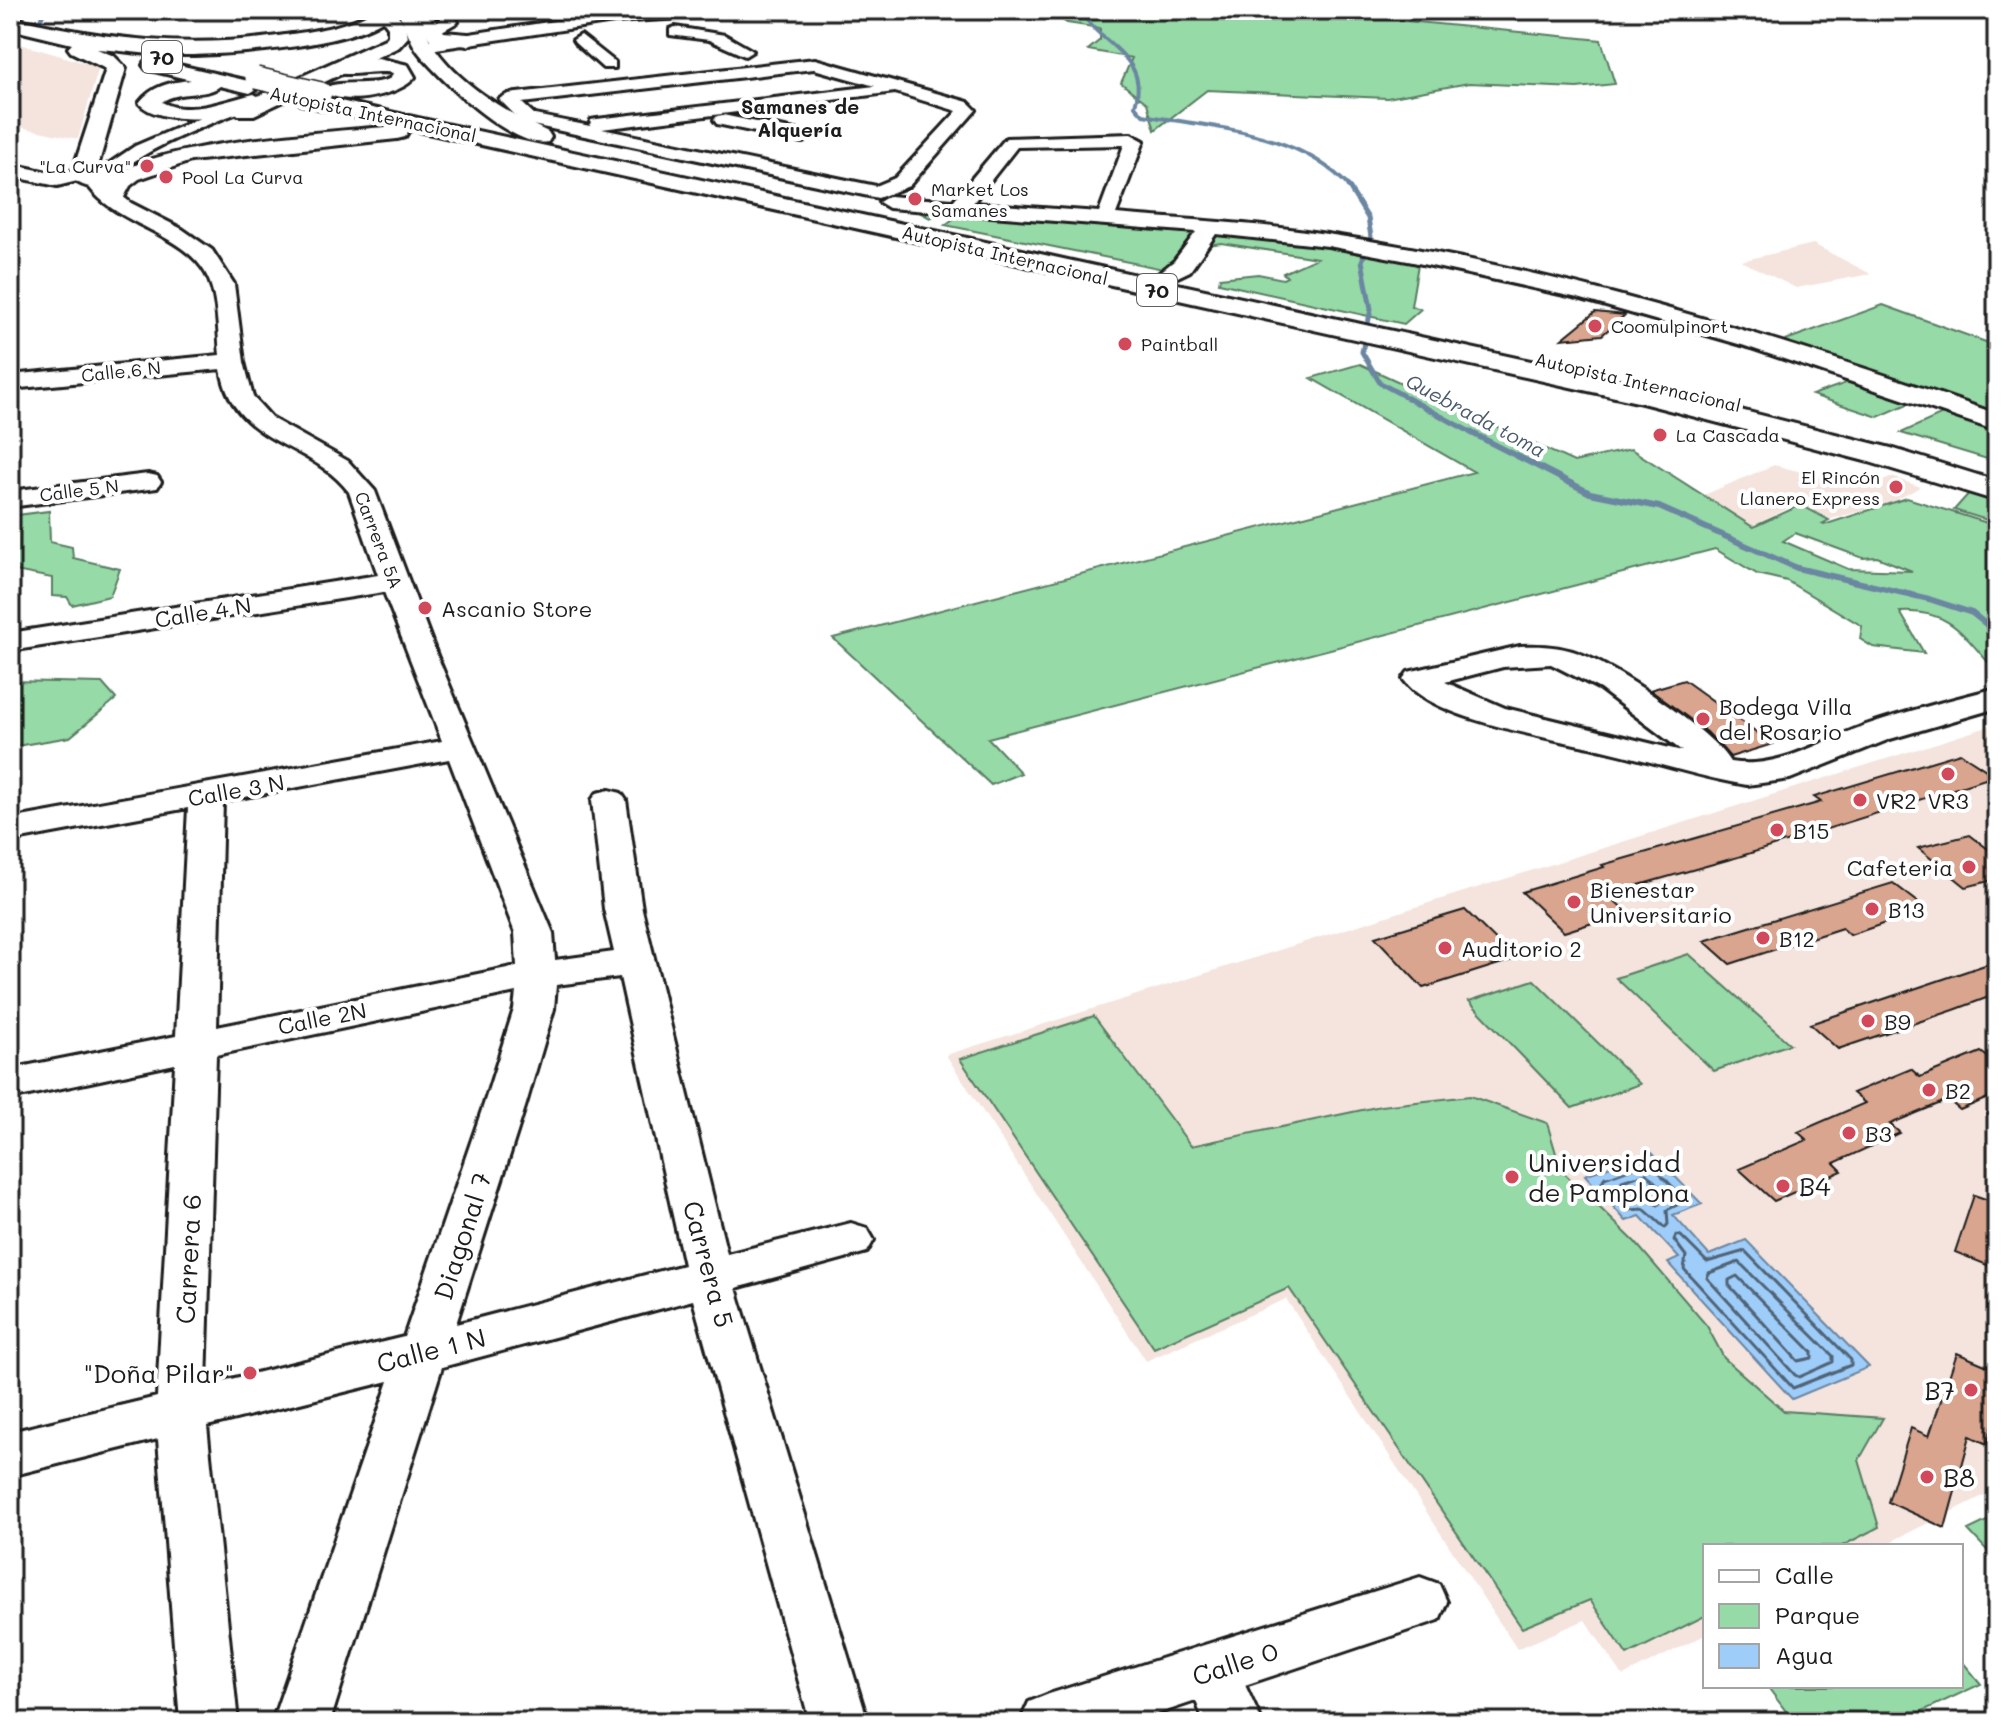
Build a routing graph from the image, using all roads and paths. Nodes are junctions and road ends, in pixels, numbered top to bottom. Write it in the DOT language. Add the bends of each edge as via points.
graph roads {
  1 [pos="384,10"];
  2 [pos="443,10"];
  3 [pos="750,10"];
  4 [pos="411,16"];
  5 [pos="10,23"];
  6 [pos="10,32"];
  7 [pos="428,39"];
  8 [pos="473,39"];
  9 [pos="76,43"];
  10 [pos="745,51"];
  11 [pos="493,53"];
  12 [pos="609,65"];
  13 [pos="323,87"];
  14 [pos="906,88"];
  15 [pos="250,90"];
  16 [pos="848,95"];
  17 [pos="689,113"];
  18 [pos="566,137"];
  19 [pos="505,142"];
  20 [pos="799,143"];
  21 [pos="10,170"];
  22 [pos="98,185"];
  23 [pos="803,198"];
  24 [pos="880,198"];
  25 [pos="1108,211"];
  26 [pos="954,212"];
  27 [pos="1315,226"];
  28 [pos="1211,227"];
  29 [pos="1165,277"];
  30 [pos="233,361"];
  31 [pos="10,382"];
  32 [pos="1997,423"];
  33 [pos="1997,473"];
  34 [pos="148,482"];
  35 [pos="1997,491"];
  36 [pos="10,499"];
  37 [pos="396,581"];
  38 [pos="10,642"];
  39 [pos="1997,698"];
  40 [pos="461,747"];
  41 [pos="1712,769"];
  42 [pos="206,795"];
  43 [pos="609,800"];
  44 [pos="10,830"];
  45 [pos="635,962"];
  46 [pos="537,975"];
  47 [pos="198,1043"];
  48 [pos="10,1084"];
  49 [pos="851,1240"];
  50 [pos="710,1277"];
  51 [pos="425,1352"];
  52 [pos="181,1411"];
  53 [pos="10,1454"];
  54 [pos="1420,1602"];
  55 [pos="1212,1672"];
  56 [pos="209,1722"];
  57 [pos="301,1722"];
  58 [pos="839,1722"];
  59 [pos="1049,1722"];
  60 [pos="1233,1722"];
  1 -- 4 [label="main road"];
  1 -- 9 [label="main road" via="362,27 332,35 196,48"];
  2 -- 4 [label="street"];
  2 -- 7 [label="street" via="450,22"];
  3 -- 8 [label="street" via="614,17"];
  4 -- 7 [label="main road"];
  4 -- 13 [label="main road" via="392,43"];
  5 -- 9 [label="main road, Autopista Internacional / 70"];
  6 -- 9 [label="main road, Autopista Internacional / 70"];
  7 -- 8 [label="main road"];
  7 -- 18 [label="main road" via="505,120"];
  8 -- 11 [label="street"];
  9 -- 15 [label="main road, Autopista Internacional / 70"];
  9 -- 22 [label="main road" via="114,65 116,72"];
  10 -- 12 [label="street" via="707,33 574,41"];
  13 -- 15 [label="main road"];
  13 -- 15 [label="main road, Autopista Internacional / 70"];
  13 -- 15 [label="main road, Autopista Internacional / 70, bridge" via="281,84"];
  13 -- 15 [label="main road" via="331,117 296,131 247,130 237,123"];
  13 -- 15 [label="main road" via="339,57 335,51 286,47 236,61"];
  13 -- 18 [label="main road, Autopista Internacional / 70"];
  13 -- 19 [label="main road, Autopista Internacional / 70"];
  14 -- 16 [label="street"];
  14 -- 18 [label="street" via="815,64 508,99 524,117"];
  14 -- 24 [label="street" via="967,110 902,182"];
  15 -- 22 [label="street" via="127,164 108,187"];
  16 -- 17 [label="street"];
  16 -- 20 [label="street"];
  17 -- 18 [label="street"];
  17 -- 20 [label="street"];
  18 -- 20 [label="street"];
  18 -- 23 [label="main road, Autopista Internacional / 70"];
  19 -- 22 [label="main road" via="405,132 215,150 177,157 120,183"];
  19 -- 35 [label="main road, Autopista Internacional / 70" via="1645,395"];
  20 -- 24 [label="street"];
  21 -- 22 [label="street"];
  22 -- 30 [label="street, Carrera 5A" via="213,263 223,284"];
  23 -- 24 [label="main road"];
  23 -- 26 [label="main road, Autopista Internacional / 70"];
  24 -- 26 [label="main road" via="914,211"];
  25 -- 26 [label="street"];
  25 -- 26 [label="street" via="1135,141 1131,139 1012,142"];
  25 -- 27 [label="street"];
  26 -- 28 [label="street"];
  26 -- 29 [label="main road, Autopista Internacional / 70"];
  28 -- 29 [label="street" via="1182,266"];
  28 -- 32 [label="street" via="1326,240 1460,264 1702,325 1873,377"];
  29 -- 33 [label="main road, Autopista Internacional / 70" via="1683,391"];
  30 -- 31 [label="street, Calle 6 N"];
  30 -- 37 [label="street, Carrera 5A" via="235,383 255,416 331,461 356,483"];
  34 -- 36 [label="street, Calle 5 N"];
  37 -- 38 [label="street, Calle 4 N"];
  37 -- 40 [label="street, Carrera 5A"];
  39 -- 41 [label="street" via="1878,732 1778,772 1747,775"];
  40 -- 42 [label="street, Calle 3 N"];
  40 -- 46 [label="street, Carrera 5A" via="530,918"];
  41 -- 41 [label="street" via="1495,716 1419,679 1526,656 1564,657 1620,690 1697,747 1713,760"];
  42 -- 44 [label="street, Calle 3 N"];
  42 -- 47 [label="street, Carrera 6"];
  43 -- 45 [label="street, Carrera 5"];
  45 -- 46 [label="street, Calle 2N"];
  45 -- 50 [label="street, Carrera 5"];
  46 -- 47 [label="street, Calle 2N"];
  46 -- 51 [label="street, Diagonal 7" via="529,1027"];
  47 -- 48 [label="street, Calle 2N"];
  47 -- 52 [label="street, Carrera 6"];
  49 -- 50 [label="street, Calle 1 N"];
  50 -- 51 [label="street, Calle 1 N"];
  50 -- 58 [label="street, Carrera 5"];
  51 -- 52 [label="street, Calle 1 N"];
  51 -- 57 [label="street, Diagonal 7"];
  52 -- 53 [label="street, Calle 1 N"];
  52 -- 56 [label="street, Carrera 6"];
  54 -- 55 [label="street, Calle 0"];
  55 -- 59 [label="street, Calle 0"];
  55 -- 60 [label="street"];
}
